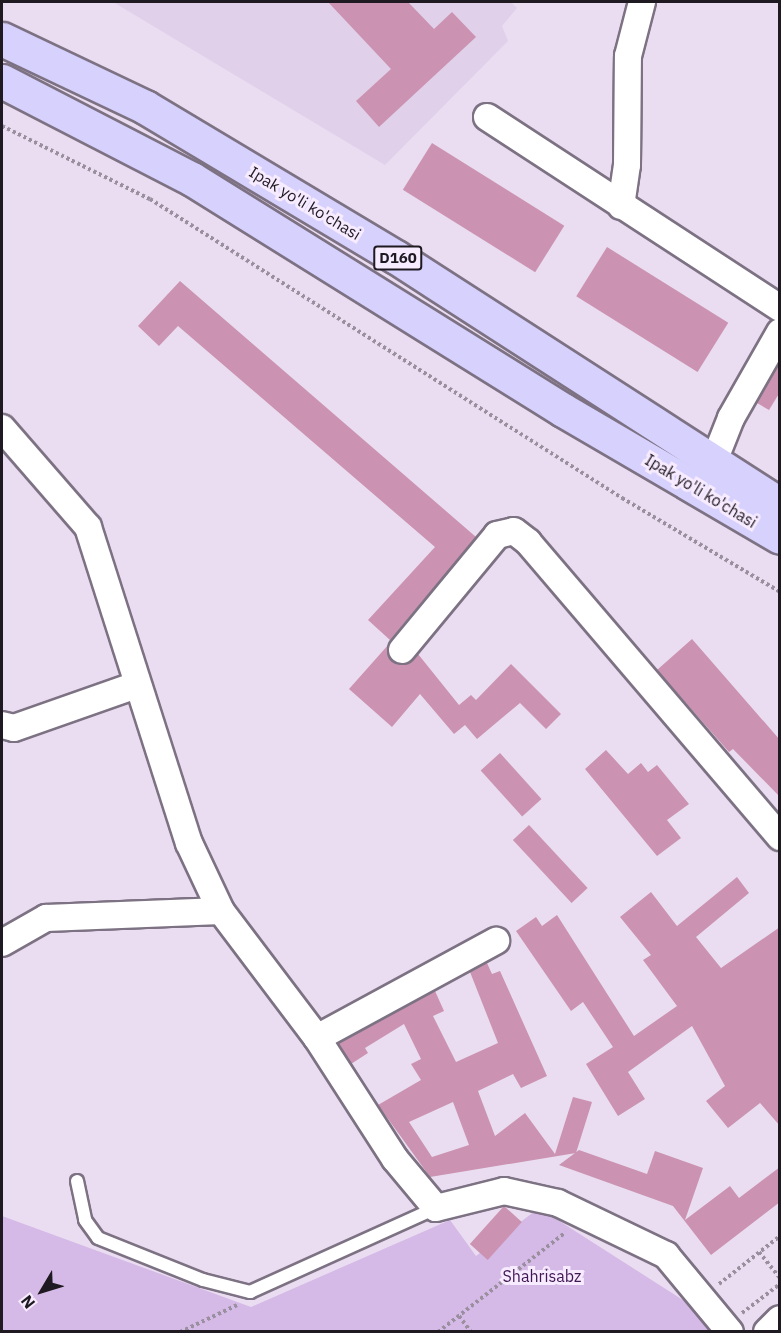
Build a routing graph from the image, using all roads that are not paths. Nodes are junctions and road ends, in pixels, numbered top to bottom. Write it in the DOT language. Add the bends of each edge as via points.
graph roads {
  1 [pos="642,2"];
  2 [pos="2,39"];
  3 [pos="2,81"];
  4 [pos="487,117"];
  5 [pos="621,206"];
  6 [pos="780,308"];
  7 [pos="780,332"];
  8 [pos="2,428"];
  9 [pos="714,462"];
  10 [pos="780,504"];
  11 [pos="780,537"];
  12 [pos="402,650"];
  13 [pos="136,686"];
  14 [pos="2,725"];
  15 [pos="780,837"];
  16 [pos="221,911"];
  17 [pos="496,941"];
  18 [pos="2,943"];
  19 [pos="317,1038"];
  20 [pos="77,1181"];
  21 [pos="436,1208"];
  22 [pos="780,1319"];
  23 [pos="728,1329"];
  24 [pos="767,1332"];
  1 -- 5 [label="street" via="628,56 627,165"];
  2 -- 9 [label="main road, Ipak yo'li ko'chasi / D160" via="146,107 396,257"];
  3 -- 11 [label="main road, Ipak yo'li ko'chasi / D160" via="192,178 563,410"];
  4 -- 5 [label="street"];
  5 -- 6 [label="street"];
  7 -- 9 [label="street" via="731,418"];
  8 -- 13 [label="street" via="88,527"];
  9 -- 10 [label="main road, Ipak yo'li ko'chasi / D160"];
  12 -- 15 [label="street" via="497,535 514,531"];
  13 -- 14 [label="street" via="14,728"];
  13 -- 16 [label="street" via="189,843"];
  16 -- 18 [label="street" via="46,918"];
  16 -- 19 [label="street"];
  17 -- 19 [label="street"];
  19 -- 21 [label="street" via="395,1159"];
  20 -- 21 [label="lane" via="85,1220 98,1238 203,1280 250,1292"];
  21 -- 23 [label="street" via="504,1191 558,1203 666,1255"];
  22 -- 24 [label="street"];
}
